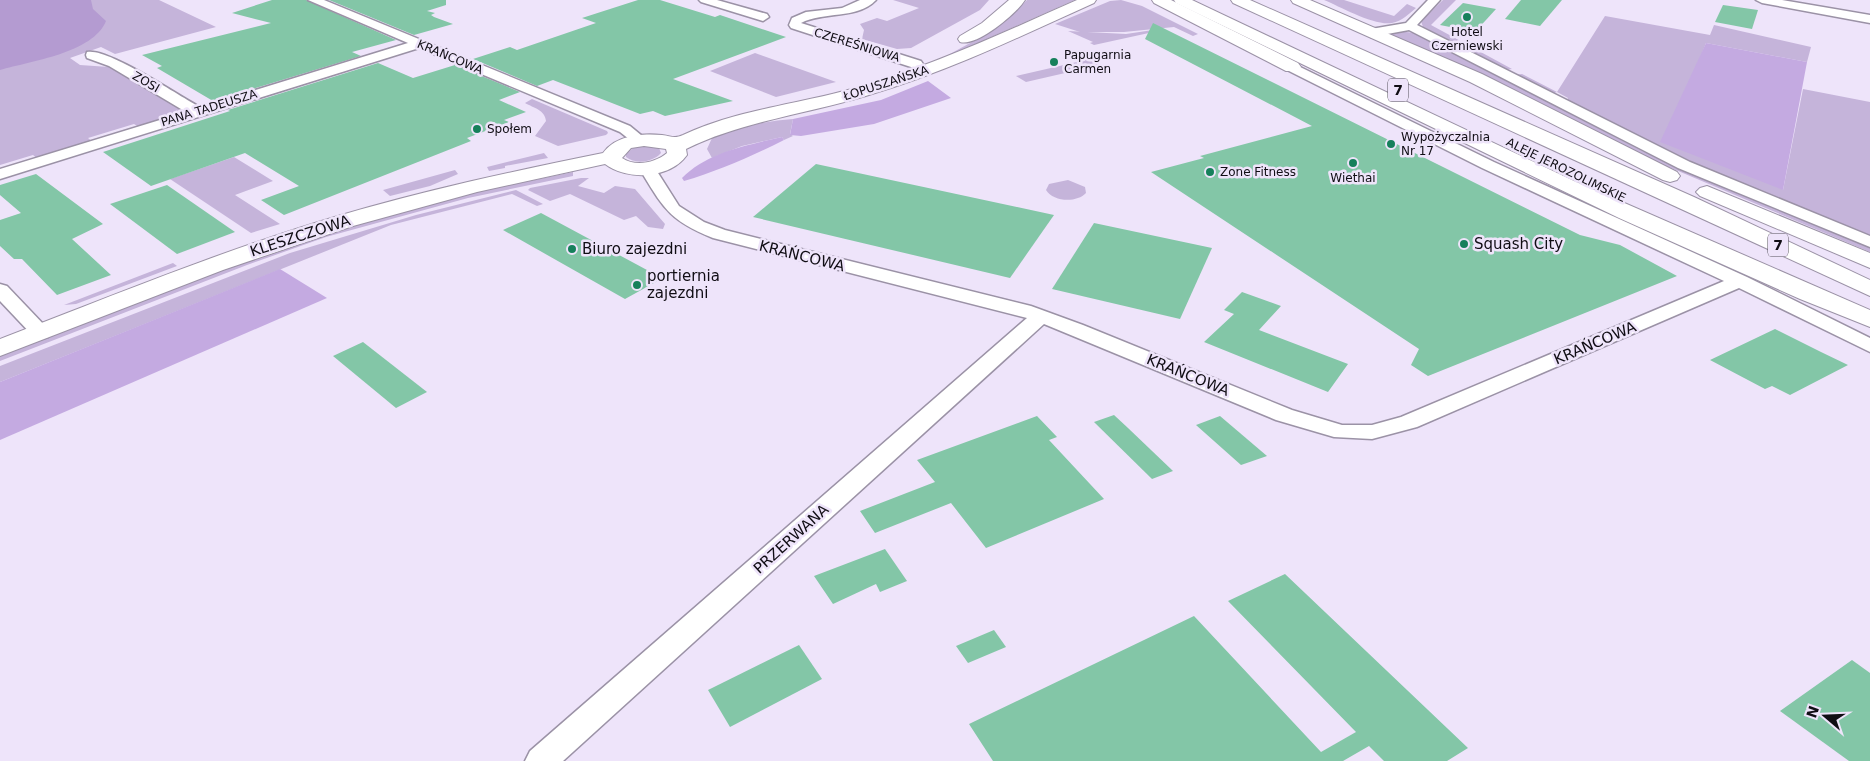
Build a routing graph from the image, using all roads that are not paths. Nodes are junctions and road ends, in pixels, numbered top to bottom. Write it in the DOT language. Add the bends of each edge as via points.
graph roads {
  1 [pos="314,0"];
  2 [pos="705,0"];
  3 [pos="870,0"];
  4 [pos="1018,0"];
  5 [pos="1089,0"];
  6 [pos="1159,0"];
  7 [pos="1182,0"];
  8 [pos="1208,0"];
  9 [pos="1238,0"];
  10 [pos="1271,0"];
  11 [pos="1434,0"];
  12 [pos="1762,0"];
  13 [pos="1302,8"];
  14 [pos="763,17"];
  15 [pos="1870,19"];
  16 [pos="1411,26"];
  17 [pos="1372,33"];
  18 [pos="419,44"];
  19 [pos="92,54"];
  20 [pos="916,64"];
  21 [pos="1292,67"];
  22 [pos="198,112"];
  23 [pos="1457,134"];
  24 [pos="658,142"];
  25 [pos="611,157"];
  26 [pos="647,168"];
  27 [pos="0,174"];
  28 [pos="1670,176"];
  29 [pos="1686,202"];
  30 [pos="1870,242"];
  31 [pos="1870,262"];
  32 [pos="1870,278"];
  33 [pos="1740,281"];
  34 [pos="1870,289"];
  35 [pos="0,290"];
  36 [pos="1041,316"];
  37 [pos="1870,318"];
  38 [pos="41,333"];
  39 [pos="1870,346"];
  40 [pos="0,348"];
  41 [pos="541,761"];
  1 -- 18 [label="street, KRAŃCOWA"];
  2 -- 14 [label="street"];
  3 -- 20 [label="street, CZEREŚNIOWA" via="845,11 806,16 795,25"];
  4 -- 20 [label="main road, ŁOPUSZAŃSKA" via="977,33"];
  5 -- 24 [label="main road, ŁOPUSZAŃSKA" via="907,78"];
  6 -- 21 [label="main road"];
  7 -- 23 [label="main road"];
  8 -- 37 [label="main road, ALEJE JEROZOLIMSKIE / 7"];
  9 -- 29 [label="main road, ALEJE JEROZOLIMSKIE / 7"];
  10 -- 13 [label="main road"];
  11 -- 16 [label="street"];
  12 -- 15 [label="street"];
  13 -- 17 [label="main road"];
  13 -- 28 [label="main road" via="1482,97"];
  16 -- 17 [label="street"];
  16 -- 30 [label="street" via="1684,165"];
  17 -- 28 [label="main road" via="1476,78"];
  18 -- 22 [label="street, PANA TADEUSZA"];
  18 -- 24 [label="street, KRAŃCOWA"];
  19 -- 22 [label="street, ZOSI" via="114,63"];
  20 -- 24 [label="main road, ŁOPUSZAŃSKA" via="868,82 738,115"];
  21 -- 23 [label="main road"];
  21 -- 33 [label="street, ALEJE JEROZOLIMSKIE" via="1488,165"];
  22 -- 27 [label="street, PANA TADEUSZA"];
  23 -- 37 [label="main road" via="1744,267"];
  24 -- 25 [label="main road" via="619,147"];
  24 -- 26 [label="main road" via="678,152 674,158"];
  25 -- 26 [label="main road" via="619,165"];
  25 -- 38 [label="main road, KLESZCZOWA" via="468,188 343,222 260,249"];
  26 -- 36 [label="street, KRAŃCOWA" via="673,209 698,226 719,234"];
  28 -- 31 [label="main road"];
  29 -- 32 [label="main road"];
  29 -- 34 [label="main road, ALEJE JEROZOLIMSKIE / 7"];
  33 -- 36 [label="street, KRAŃCOWA" via="1409,422 1372,432 1342,432 1284,414"];
  33 -- 39 [label="street, ALEJE JEROZOLIMSKIE"];
  35 -- 38 [label="street"];
  36 -- 41 [label="street, PRZERWANA"];
  38 -- 40 [label="main road, KLESZCZOWA"];
}
